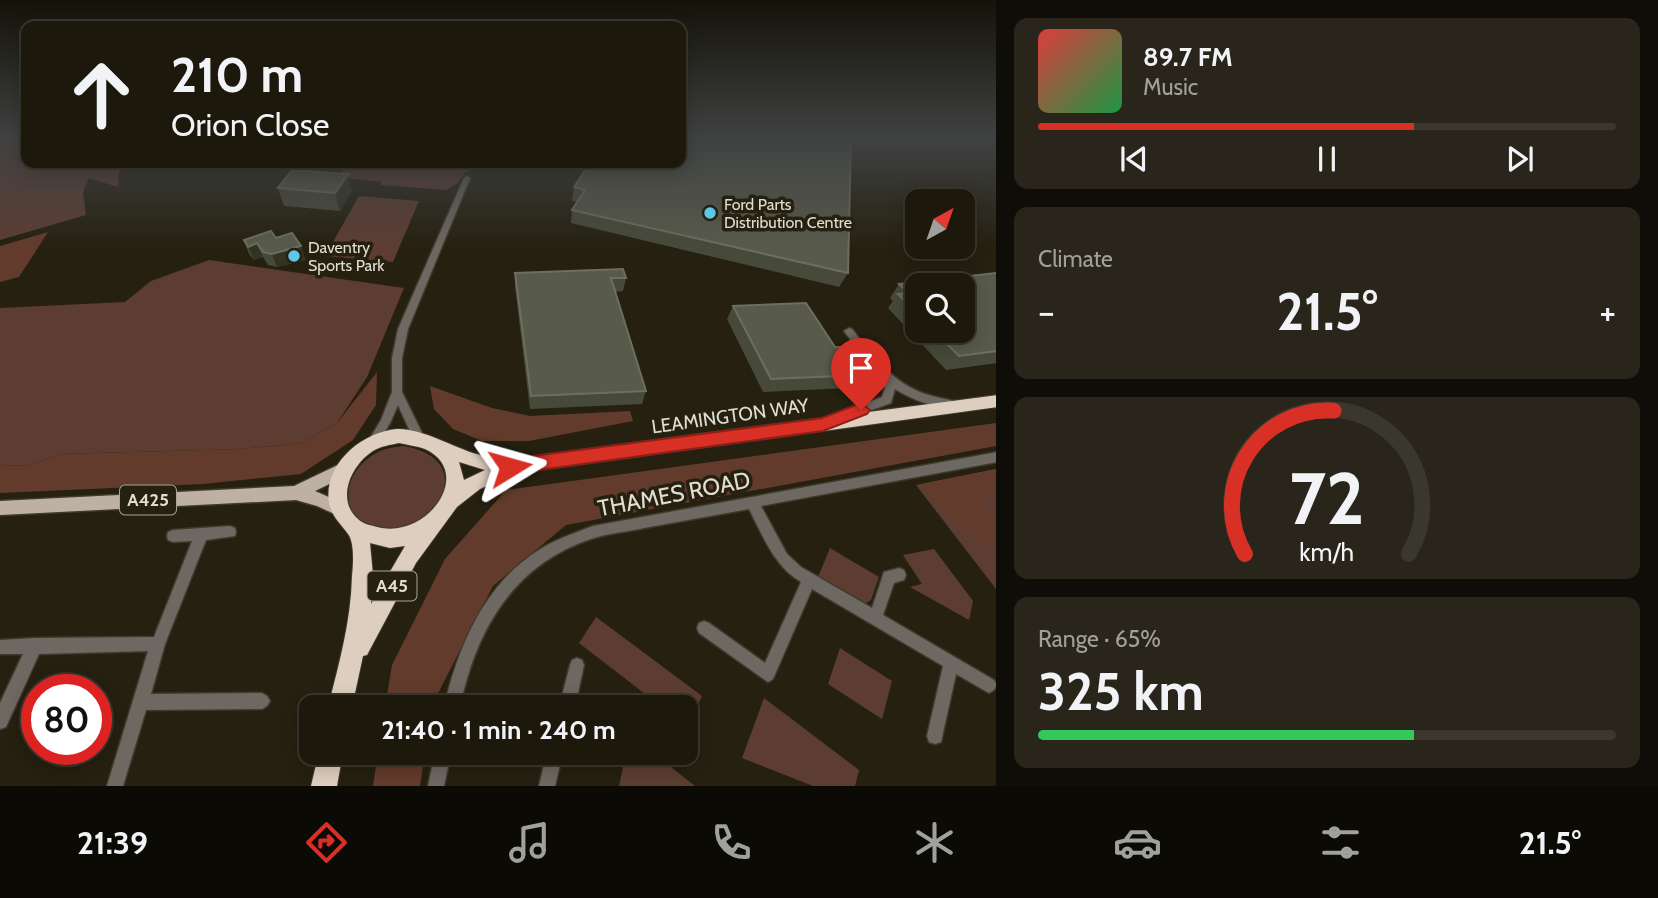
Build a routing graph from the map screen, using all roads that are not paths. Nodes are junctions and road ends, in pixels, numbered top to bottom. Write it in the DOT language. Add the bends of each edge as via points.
graph roads {
  1 [pos="467,178"];
  2 [pos="849,331"];
  3 [pos="888,381"];
  4 [pos="397,392"];
  5 [pos="996,401"];
  6 [pos="960,406"];
  7 [pos="823,424"];
  8 [pos="418,437"];
  9 [pos="373,443"];
  10 [pos="439,447"];
  11 [pos="996,457"];
  12 [pos="510,467"];
  13 [pos="344,469"];
  14 [pos="296,493"];
  15 [pos="453,500"];
  16 [pos="752,502"];
  17 [pos="0,508"];
  18 [pos="341,510"];
  19 [pos="437,522"];
  20 [pos="358,530"];
  21 [pos="230,532"];
  22 [pos="201,535"];
  23 [pos="173,537"];
  24 [pos="899,575"];
  25 [pos="809,580"];
  26 [pos="875,619"];
  27 [pos="704,628"];
  28 [pos="158,644"];
  29 [pos="35,645"];
  30 [pos="0,647"];
  31 [pos="354,656"];
  32 [pos="951,664"];
  33 [pos="577,666"];
  34 [pos="989,685"];
  35 [pos="343,695"];
  36 [pos="456,695"];
  37 [pos="570,695"];
  38 [pos="262,701"];
  39 [pos="141,702"];
  40 [pos="0,721"];
  41 [pos="936,736"];
  42 [pos="328,765"];
  43 [pos="440,765"];
  44 [pos="552,765"];
  45 [pos="115,786"];
  46 [pos="324,786"];
  47 [pos="436,786"];
  48 [pos="547,786"];
  1 -- 4 [label="street" via="403,329"];
  2 -- 3 [label="street"];
  3 -- 6 [label="street" via="923,399"];
  3 -- 7 [label="street" via="887,400"];
  4 -- 8 [label="street"];
  4 -- 9 [label="street"];
  5 -- 6 [label="highway, LEAMINGTON WAY"];
  6 -- 7 [label="highway, LEAMINGTON WAY"];
  7 -- 12 [label="highway, LEAMINGTON WAY"];
  8 -- 9 [label="highway" via="399,436"];
  8 -- 10 [label="highway"];
  9 -- 13 [label="highway"];
  10 -- 12 [label="highway, LEAMINGTON WAY" via="475,461"];
  10 -- 15 [label="highway" via="455,472"];
  11 -- 16 [label="street, THAMES ROAD"];
  12 -- 15 [label="highway, LEAMINGTON WAY"];
  13 -- 14 [label="main road"];
  13 -- 18 [label="highway" via="337,491"];
  14 -- 17 [label="main road, A425"];
  14 -- 18 [label="main road"];
  15 -- 19 [label="highway"];
  16 -- 25 [label="street" via="782,558"];
  16 -- 36 [label="street, THAMES ROAD" via="593,532 535,559 502,590 486,615"];
  18 -- 20 [label="highway"];
  19 -- 20 [label="highway" via="402,538 374,537"];
  19 -- 31 [label="highway, A45" via="409,556"];
  20 -- 31 [label="highway, A45" via="364,581"];
  21 -- 22 [label="street"];
  22 -- 23 [label="street"];
  22 -- 28 [label="street"];
  24 -- 26 [label="street" via="889,577"];
  25 -- 26 [label="street"];
  25 -- 27 [label="street" via="768,674"];
  26 -- 32 [label="street"];
  28 -- 29 [label="street"];
  28 -- 39 [label="street"];
  29 -- 30 [label="street"];
  29 -- 40 [label="street"];
  31 -- 35 [label="highway, A45"];
  32 -- 34 [label="street"];
  32 -- 41 [label="street"];
  33 -- 37 [label="street"];
  38 -- 39 [label="street"];
  39 -- 45 [label="street"];
  42 -- 46 [label="highway"];
  43 -- 47 [label="street"];
  44 -- 48 [label="street"];
}
